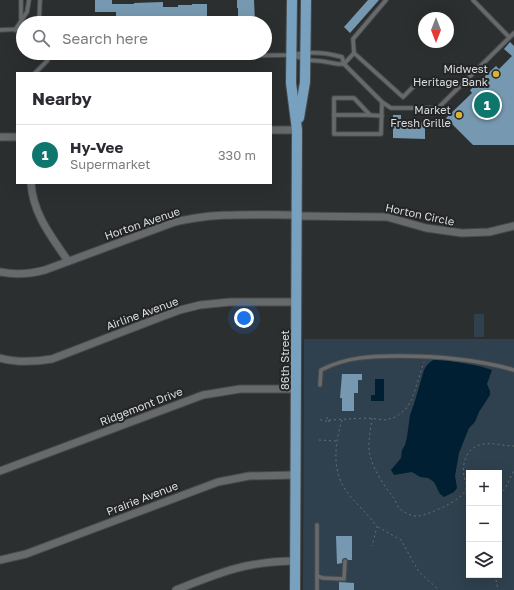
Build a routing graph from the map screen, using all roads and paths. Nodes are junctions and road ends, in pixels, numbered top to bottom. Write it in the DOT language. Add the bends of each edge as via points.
graph roads {
  1 [pos="21,0"];
  2 [pos="29,0"];
  3 [pos="40,0"];
  4 [pos="292,0"];
  5 [pos="306,0"];
  6 [pos="386,0"];
  7 [pos="472,0"];
  8 [pos="22,16"];
  9 [pos="24,16"];
  10 [pos="39,16"];
  11 [pos="0,30"];
  12 [pos="15,30"];
  13 [pos="514,33"];
  14 [pos="510,37"];
  15 [pos="354,53"];
  16 [pos="272,55"];
  17 [pos="291,55"];
  18 [pos="306,56"];
  19 [pos="48,60"];
  20 [pos="344,64"];
  21 [pos="36,72"];
  22 [pos="414,86"];
  23 [pos="382,102"];
  24 [pos="334,115"];
  25 [pos="370,115"];
  26 [pos="382,116"];
  27 [pos="272,130"];
  28 [pos="297,130"];
  29 [pos="0,137"];
  30 [pos="16,137"];
  31 [pos="31,184"];
  32 [pos="296,215"];
  33 [pos="514,226"];
  34 [pos="68,261"];
  35 [pos="0,272"];
  36 [pos="296,302"];
  37 [pos="430,356"];
  38 [pos="0,358"];
  39 [pos="514,370"];
  40 [pos="320,386"];
  41 [pos="296,389"];
  42 [pos="372,418"];
  43 [pos="320,420"];
  44 [pos="342,420"];
  45 [pos="319,440"];
  46 [pos="336,441"];
  47 [pos="514,446"];
  48 [pos="514,470"];
  49 [pos="0,471"];
  50 [pos="295,475"];
  51 [pos="502,491"];
  52 [pos="317,525"];
  53 [pos="377,527"];
  54 [pos="372,546"];
  55 [pos="0,560"];
  56 [pos="295,561"];
  57 [pos="345,561"];
  58 [pos="317,576"];
  59 [pos="496,578"];
  60 [pos="176,590"];
  61 [pos="295,590"];
  62 [pos="317,590"];
  63 [pos="439,590"];
  64 [pos="498,590"];
  1 -- 8 [label="lane"];
  2 -- 9 [label="lane"];
  3 -- 10 [label="lane"];
  4 -- 17 [label="main road, 86th Street"];
  5 -- 18 [label="main road, 86th Street"];
  6 -- 15 [label="lane" via="353,39"];
  7 -- 14 [label="lane"];
  11 -- 12 [label="lane"];
  13 -- 14 [label="lane"];
  14 -- 23 [label="lane" via="438,108 391,108"];
  15 -- 20 [label="lane"];
  15 -- 22 [label="lane" via="403,97"];
  16 -- 17 [label="lane"];
  17 -- 18 [label="lane"];
  17 -- 18 [label="lane"];
  17 -- 28 [label="main road, 86th Street" via="291,83"];
  18 -- 20 [label="lane"];
  18 -- 20 [label="lane" via="334,55 342,57"];
  18 -- 28 [label="main road, 86th Street" via="305,82"];
  19 -- 21 [label="lane"];
  20 -- 23 [label="lane"];
  23 -- 26 [label="lane"];
  24 -- 25 [label="lane"];
  24 -- 25 [label="lane" via="334,98 354,98"];
  24 -- 26 [label="lane" via="334,134 381,134"];
  25 -- 26 [label="lane"];
  27 -- 28 [label="street"];
  28 -- 32 [label="main road, 86th Street"];
  29 -- 30 [label="street"];
  31 -- 34 [label="street" via="34,204 42,222"];
  32 -- 33 [label="street, Horton Circle" via="387,217 426,228 462,233 489,232"];
  32 -- 34 [label="street, Horton Avenue" via="186,219"];
  32 -- 36 [label="main road, 86th Street"];
  34 -- 35 [label="street, Horton Avenue" via="35,272"];
  36 -- 38 [label="street, Airline Avenue" via="230,302 200,306 180,310 52,359 33,362"];
  36 -- 41 [label="main road, 86th Street"];
  37 -- 39 [label="lane" via="491,364"];
  37 -- 40 [label="lane" via="364,357 347,360 321,370"];
  37 -- 42 [label="path" via="425,360 414,395 406,409 391,419"];
  41 -- 49 [label="street, Ridgemont Drive" via="240,389 203,395"];
  41 -- 50 [label="main road, 86th Street"];
  42 -- 44 [label="path"];
  42 -- 47 [label="path" via="369,444 374,464 398,507 417,517 435,511 465,493 463,466 472,449 486,443"];
  43 -- 44 [label="path"];
  44 -- 46 [label="path"];
  45 -- 46 [label="path"];
  46 -- 53 [label="path" via="339,479"];
  48 -- 51 [label="path"];
  50 -- 55 [label="street, Prairie Avenue" via="249,476 218,482 26,554"];
  50 -- 56 [label="main road, 86th Street"];
  52 -- 58 [label="lane"];
  53 -- 54 [label="path"];
  53 -- 63 [label="path" via="401,540 419,572"];
  56 -- 60 [label="street" via="261,562 242,566"];
  56 -- 61 [label="main road, 86th Street"];
  57 -- 58 [label="lane" via="344,579"];
  58 -- 62 [label="lane"];
  59 -- 64 [label="path"];
}
